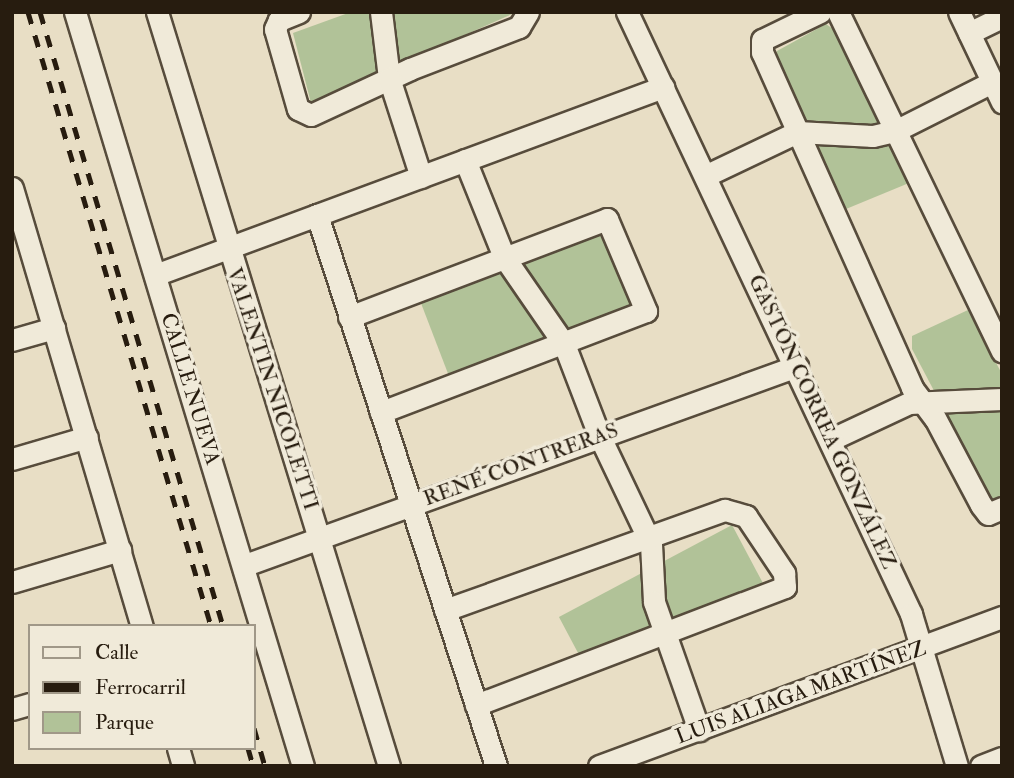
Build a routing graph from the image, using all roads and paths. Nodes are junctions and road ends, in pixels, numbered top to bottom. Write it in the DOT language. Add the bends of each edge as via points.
graph roads {
  1 [pos="75,12"];
  2 [pos="157,12"];
  3 [pos="299,12"];
  4 [pos="381,12"];
  5 [pos="527,12"];
  6 [pos="627,12"];
  7 [pos="820,12"];
  8 [pos="838,12"];
  9 [pos="959,12"];
  10 [pos="1002,17"];
  11 [pos="969,33"];
  12 [pos="389,78"];
  13 [pos="992,82"];
  14 [pos="663,87"];
  15 [pos="1002,102"];
  16 [pos="895,131"];
  17 [pos="797,132"];
  18 [pos="465,160"];
  19 [pos="707,175"];
  20 [pos="421,177"];
  21 [pos="12,188"];
  22 [pos="317,215"];
  23 [pos="228,248"];
  24 [pos="504,257"];
  25 [pos="155,275"];
  26 [pos="349,317"];
  27 [pos="54,328"];
  28 [pos="12,340"];
  29 [pos="564,344"];
  30 [pos="1002,352"];
  31 [pos="797,366"];
  32 [pos="1002,399"];
  33 [pos="923,400"];
  34 [pos="381,412"];
  35 [pos="599,435"];
  36 [pos="87,437"];
  37 [pos="832,439"];
  38 [pos="12,459"];
  39 [pos="410,505"];
  40 [pos="1002,508"];
  41 [pos="320,537"];
  42 [pos="648,537"];
  43 [pos="120,550"];
  44 [pos="245,565"];
  45 [pos="12,582"];
  46 [pos="445,610"];
  47 [pos="1002,617"];
  48 [pos="141,624"];
  49 [pos="665,633"];
  50 [pos="924,650"];
  51 [pos="476,705"];
  52 [pos="699,730"];
  53 [pos="1002,758"];
  54 [pos="303,766"];
  55 [pos="389,766"];
  56 [pos="496,766"];
  57 [pos="599,766"];
  58 [pos="957,766"];
  59 [pos="981,766"];
  1 -- 25 [label="street, CALLE NUEVA"];
  2 -- 23 [label="street, VALENTIN NICOLETTI"];
  3 -- 12 [label="street" via="279,20 275,29 303,113 311,115"];
  4 -- 12 [label="street"];
  5 -- 12 [label="street" via="519,27"];
  6 -- 14 [label="street, GASTÓN CORREA GONZÁLEZ"];
  7 -- 17 [label="street" via="762,40"];
  8 -- 16 [label="street"];
  9 -- 11 [label="street"];
  10 -- 11 [label="street"];
  11 -- 13 [label="street"];
  12 -- 20 [label="street"];
  13 -- 15 [label="street"];
  13 -- 16 [label="street"];
  14 -- 18 [label="street"];
  14 -- 19 [label="street, GASTÓN CORREA GONZÁLEZ"];
  16 -- 17 [label="street" via="873,136"];
  16 -- 30 [label="street"];
  17 -- 19 [label="street"];
  17 -- 33 [label="street" via="912,388"];
  18 -- 20 [label="street"];
  18 -- 24 [label="street"];
  19 -- 31 [label="street, GASTÓN CORREA GONZÁLEZ"];
  20 -- 22 [label="street"];
  21 -- 27 [label="street"];
  22 -- 23 [label="street"];
  22 -- 26 [label="street"];
  23 -- 25 [label="street"];
  23 -- 41 [label="street, VALENTIN NICOLETTI"];
  24 -- 26 [label="street"];
  24 -- 29 [label="street"];
  24 -- 29 [label="street" via="607,219 646,312"];
  25 -- 44 [label="street, CALLE NUEVA"];
  26 -- 34 [label="street"];
  27 -- 28 [label="street"];
  27 -- 36 [label="street"];
  29 -- 34 [label="street"];
  29 -- 35 [label="street"];
  31 -- 35 [label="street, RENÉ CONTRERAS"];
  31 -- 37 [label="street, GASTÓN CORREA GONZÁLEZ"];
  32 -- 33 [label="street"];
  33 -- 37 [label="street"];
  33 -- 40 [label="street" via="981,505 988,514"];
  34 -- 39 [label="street"];
  35 -- 39 [label="street, RENÉ CONTRERAS"];
  35 -- 42 [label="street"];
  36 -- 38 [label="street"];
  36 -- 43 [label="street"];
  37 -- 50 [label="street, GASTÓN CORREA GONZÁLEZ"];
  39 -- 41 [label="street, RENÉ CONTRERAS"];
  39 -- 46 [label="street"];
  41 -- 44 [label="street, RENÉ CONTRERAS"];
  41 -- 55 [label="street, VALENTIN NICOLETTI"];
  42 -- 46 [label="street"];
  42 -- 49 [label="street" via="654,602"];
  42 -- 49 [label="street" via="725,510 746,516 784,573 785,587"];
  43 -- 45 [label="street"];
  43 -- 48 [label="street"];
  44 -- 54 [label="street, CALLE NUEVA"];
  46 -- 51 [label="street"];
  47 -- 50 [label="street, LUIS ALIAGA MARTÍNEZ"];
  49 -- 51 [label="street"];
  49 -- 52 [label="street"];
  50 -- 52 [label="street, LUIS ALIAGA MARTÍNEZ"];
  50 -- 58 [label="street, GASTÓN CORREA GONZÁLEZ"];
  51 -- 56 [label="street"];
  52 -- 57 [label="street, LUIS ALIAGA MARTÍNEZ"];
  53 -- 59 [label="street"];
}
